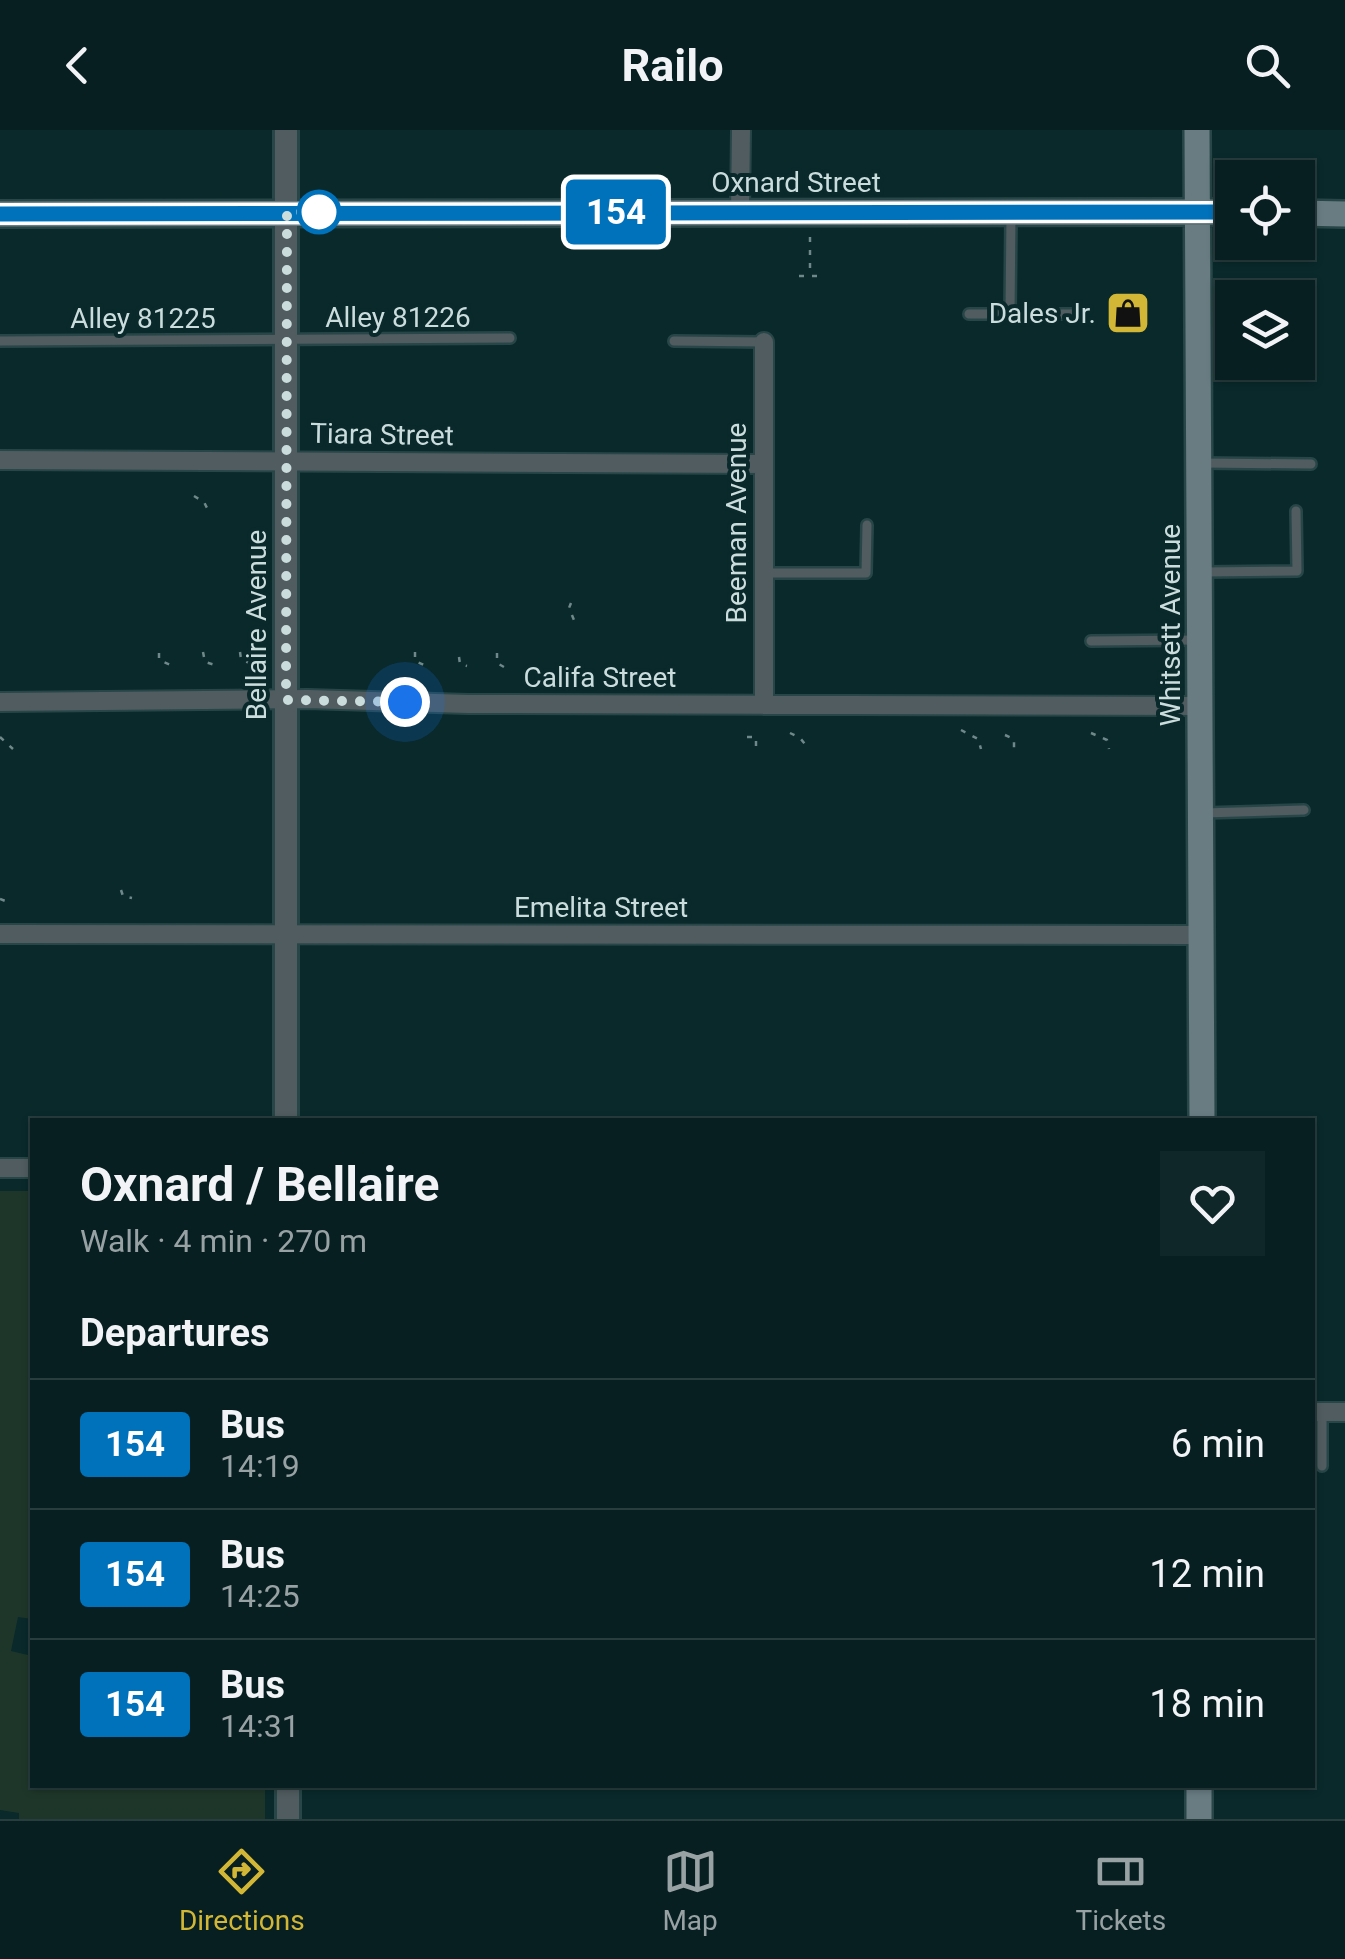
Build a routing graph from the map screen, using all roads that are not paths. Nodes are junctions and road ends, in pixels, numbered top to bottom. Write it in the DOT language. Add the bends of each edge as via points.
graph roads {
  1 [pos="286,130"];
  2 [pos="741,130"];
  3 [pos="1197,130"];
  4 [pos="1196,211"];
  5 [pos="287,212"];
  6 [pos="740,212"];
  7 [pos="1012,212"];
  8 [pos="1215,212"];
  9 [pos="1315,213"];
  10 [pos="0,214"];
  11 [pos="1345,214"];
  12 [pos="969,314"];
  13 [pos="1010,314"];
  14 [pos="1080,314"];
  15 [pos="510,338"];
  16 [pos="287,340"];
  17 [pos="0,341"];
  18 [pos="674,342"];
  19 [pos="764,342"];
  20 [pos="0,460"];
  21 [pos="287,460"];
  22 [pos="1199,463"];
  23 [pos="764,464"];
  24 [pos="1311,464"];
  25 [pos="1296,511"];
  26 [pos="866,526"];
  27 [pos="1200,572"];
  28 [pos="764,573"];
  29 [pos="1200,640"];
  30 [pos="1091,641"];
  31 [pos="286,700"];
  32 [pos="0,702"];
  33 [pos="764,705"];
  34 [pos="1200,706"];
  35 [pos="1304,810"];
  36 [pos="1200,814"];
  37 [pos="0,934"];
  38 [pos="286,934"];
  39 [pos="1201,936"];
  40 [pos="286,1118"];
  41 [pos="1202,1118"];
  42 [pos="0,1168"];
  43 [pos="30,1168"];
  44 [pos="1317,1412"];
  45 [pos="1345,1412"];
  46 [pos="1322,1466"];
  47 [pos="288,1788"];
  48 [pos="1199,1788"];
  49 [pos="288,1819"];
  50 [pos="1199,1819"];
  1 -- 5 [label="street, Bellaire Avenue"];
  2 -- 6 [label="street"];
  3 -- 4 [label="main road, Whitsett Avenue"];
  4 -- 7 [label="main road, Oxnard Street"];
  4 -- 8 [label="main road, Oxnard Street"];
  4 -- 22 [label="main road, Whitsett Avenue"];
  5 -- 6 [label="main road, Oxnard Street"];
  5 -- 10 [label="main road, Oxnard Street"];
  5 -- 16 [label="street, Bellaire Avenue"];
  6 -- 7 [label="main road, Oxnard Street"];
  7 -- 13 [label="lane"];
  9 -- 11 [label="main road"];
  12 -- 13 [label="lane"];
  13 -- 14 [label="lane"];
  15 -- 16 [label="lane, Alley 81226"];
  16 -- 17 [label="lane, Alley 81225"];
  16 -- 21 [label="street, Bellaire Avenue"];
  18 -- 19 [label="lane"];
  19 -- 23 [label="street, Beeman Avenue"];
  20 -- 21 [label="street, Tiara Street"];
  21 -- 23 [label="street, Tiara Street"];
  21 -- 31 [label="street, Bellaire Avenue"];
  22 -- 24 [label="lane"];
  22 -- 27 [label="main road, Whitsett Avenue"];
  23 -- 28 [label="street, Beeman Avenue"];
  25 -- 27 [label="lane" via="1297,571"];
  26 -- 28 [label="lane" via="866,574"];
  27 -- 29 [label="main road, Whitsett Avenue"];
  28 -- 33 [label="street, Beeman Avenue"];
  29 -- 30 [label="lane"];
  29 -- 34 [label="main road, Whitsett Avenue"];
  31 -- 32 [label="street, Califa Street"];
  31 -- 33 [label="street, Califa Street"];
  31 -- 38 [label="street, Bellaire Avenue"];
  33 -- 34 [label="street, Califa Street"];
  34 -- 36 [label="main road, Whitsett Avenue"];
  35 -- 36 [label="lane"];
  36 -- 39 [label="main road, Whitsett Avenue"];
  37 -- 38 [label="street, Emelita Street"];
  38 -- 39 [label="street, Emelita Street"];
  38 -- 40 [label="street, Bellaire Avenue"];
  39 -- 41 [label="main road, Whitsett Avenue"];
  42 -- 43 [label="street"];
  44 -- 45 [label="street"];
  44 -- 46 [label="lane"];
  47 -- 49 [label="street"];
  48 -- 50 [label="main road"];
}
